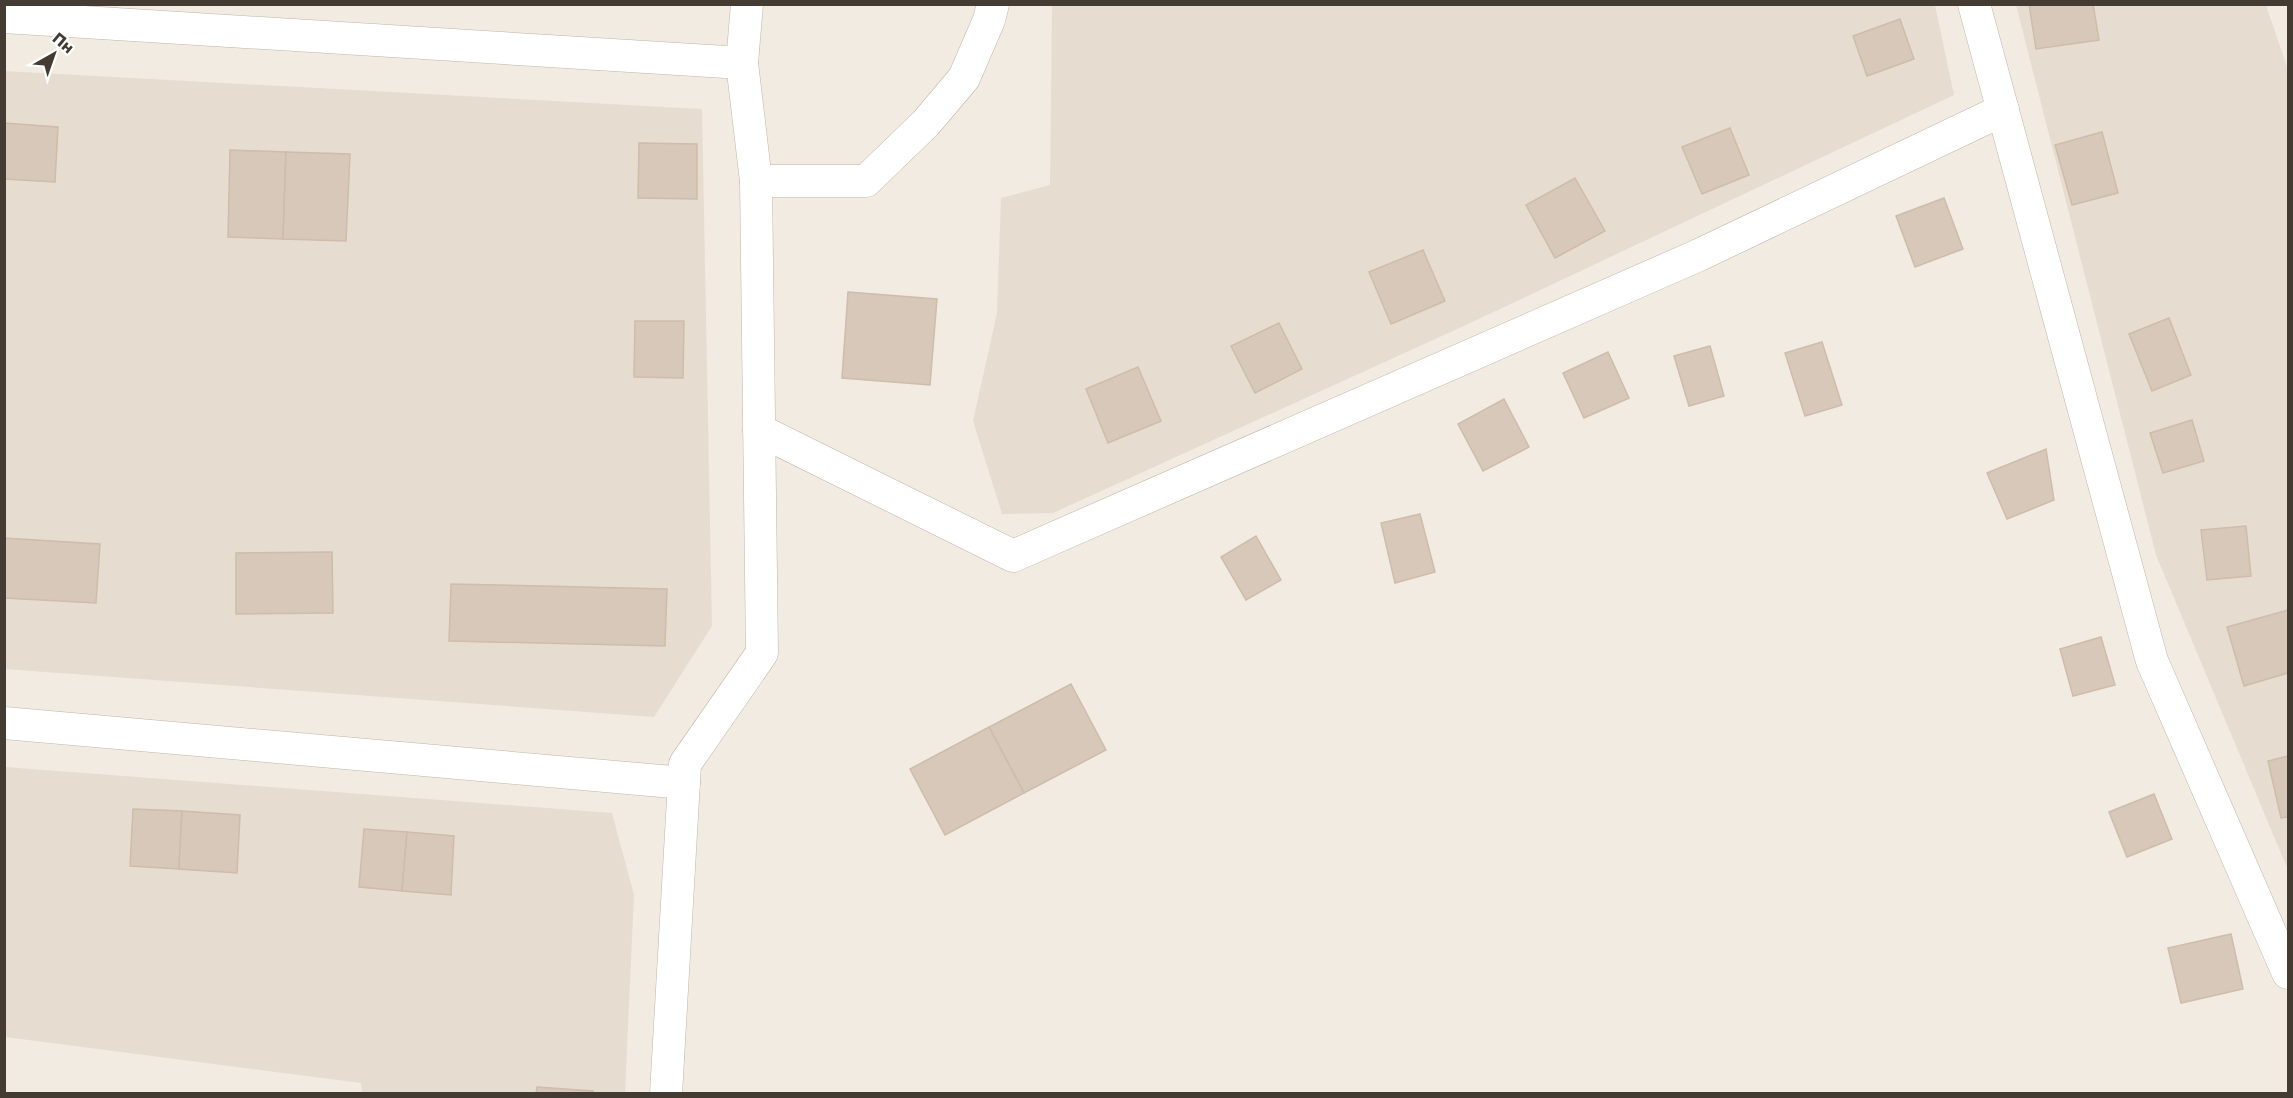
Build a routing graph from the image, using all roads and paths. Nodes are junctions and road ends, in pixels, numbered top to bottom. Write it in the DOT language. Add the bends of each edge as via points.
graph roads {
  1 [pos="747,4"];
  2 [pos="993,4"];
  3 [pos="1974,4"];
  4 [pos="4,17"];
  5 [pos="742,63"];
  6 [pos="2003,110"];
  7 [pos="756,181"];
  8 [pos="759,430"];
  9 [pos="4,723"];
  10 [pos="684,783"];
  11 [pos="2289,973"];
  12 [pos="666,1094"];
  1 -- 5 [label="street"];
  2 -- 7 [label="street" via="964,78 926,123 867,181"];
  3 -- 6 [label="street"];
  4 -- 5 [label="street"];
  5 -- 7 [label="street"];
  6 -- 8 [label="street" via="1699,255 1013,556"];
  6 -- 11 [label="street" via="2152,661"];
  7 -- 8 [label="street"];
  8 -- 10 [label="street" via="762,653 685,765"];
  9 -- 10 [label="street"];
  10 -- 12 [label="street"];
}
